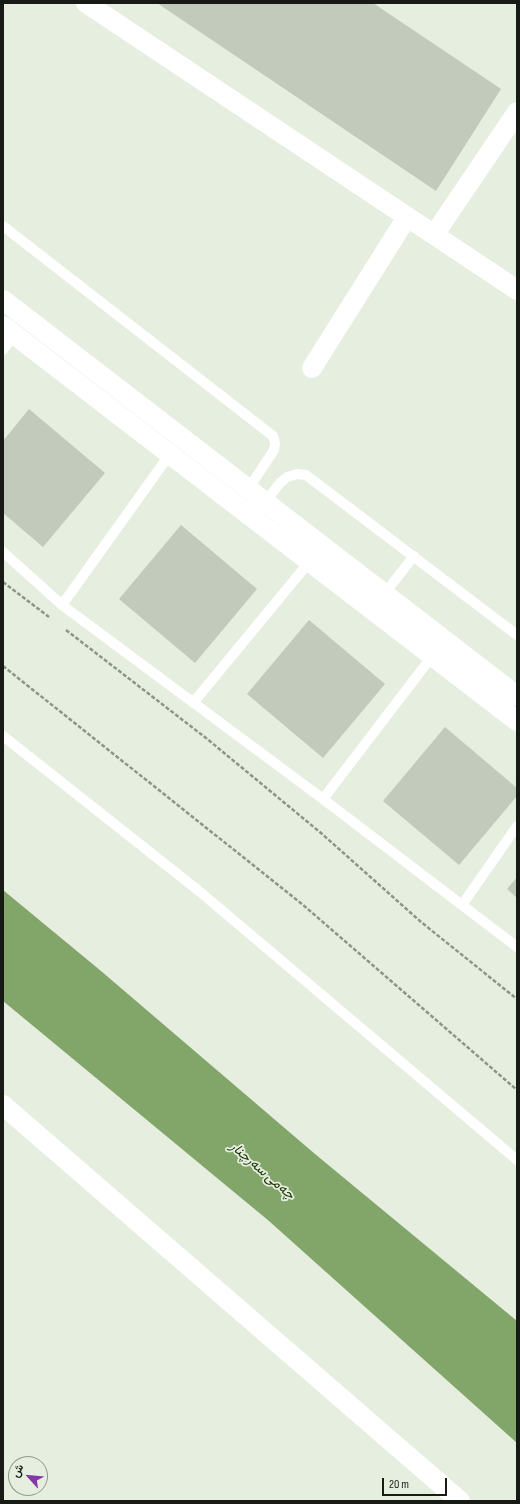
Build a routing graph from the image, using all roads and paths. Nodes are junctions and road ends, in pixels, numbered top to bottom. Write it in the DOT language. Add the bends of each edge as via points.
graph roads {
  1 [pos="86,3"];
  2 [pos="517,112"];
  3 [pos="407,217"];
  4 [pos="3,226"];
  5 [pos="434,235"];
  6 [pos="517,290"];
  7 [pos="3,300"];
  8 [pos="7,337"];
  9 [pos="312,368"];
  10 [pos="170,454"];
  11 [pos="249,488"];
  12 [pos="266,501"];
  13 [pos="3,552"];
  14 [pos="414,556"];
  15 [pos="310,561"];
  16 [pos="3,582"];
  17 [pos="385,593"];
  18 [pos="62,605"];
  19 [pos="54,621"];
  20 [pos="60,626"];
  21 [pos="517,635"];
  22 [pos="433,655"];
  23 [pos="3,666"];
  24 [pos="516,692"];
  25 [pos="193,703"];
  26 [pos="517,721"];
  27 [pos="3,736"];
  28 [pos="323,799"];
  29 [pos="517,826"];
  30 [pos="462,905"];
  31 [pos="517,948"];
  32 [pos="517,999"];
  33 [pos="517,1090"];
  34 [pos="3,1105"];
  35 [pos="517,1160"];
  36 [pos="460,1501"];
  1 -- 3 [label="street"];
  2 -- 5 [label="street"];
  3 -- 5 [label="street"];
  3 -- 9 [label="street"];
  4 -- 11 [label="lane" via="273,436 274,450"];
  5 -- 6 [label="street"];
  7 -- 11 [label="street"];
  8 -- 10 [label="street"];
  10 -- 15 [label="street"];
  10 -- 18 [label="lane"];
  11 -- 12 [label="street"];
  12 -- 14 [label="lane" via="287,477 306,475"];
  12 -- 17 [label="street"];
  13 -- 18 [label="lane"];
  14 -- 17 [label="lane"];
  14 -- 21 [label="lane"];
  15 -- 22 [label="street"];
  15 -- 25 [label="lane"];
  16 -- 19 [label="path"];
  17 -- 24 [label="street"];
  18 -- 25 [label="lane"];
  20 -- 32 [label="path" via="206,738 321,832 421,922"];
  22 -- 26 [label="street"];
  22 -- 28 [label="lane"];
  23 -- 33 [label="path" via="302,904"];
  25 -- 28 [label="lane"];
  27 -- 35 [label="lane" via="199,891"];
  28 -- 30 [label="lane"];
  29 -- 30 [label="lane"];
  30 -- 31 [label="lane"];
  34 -- 36 [label="street"];
}
